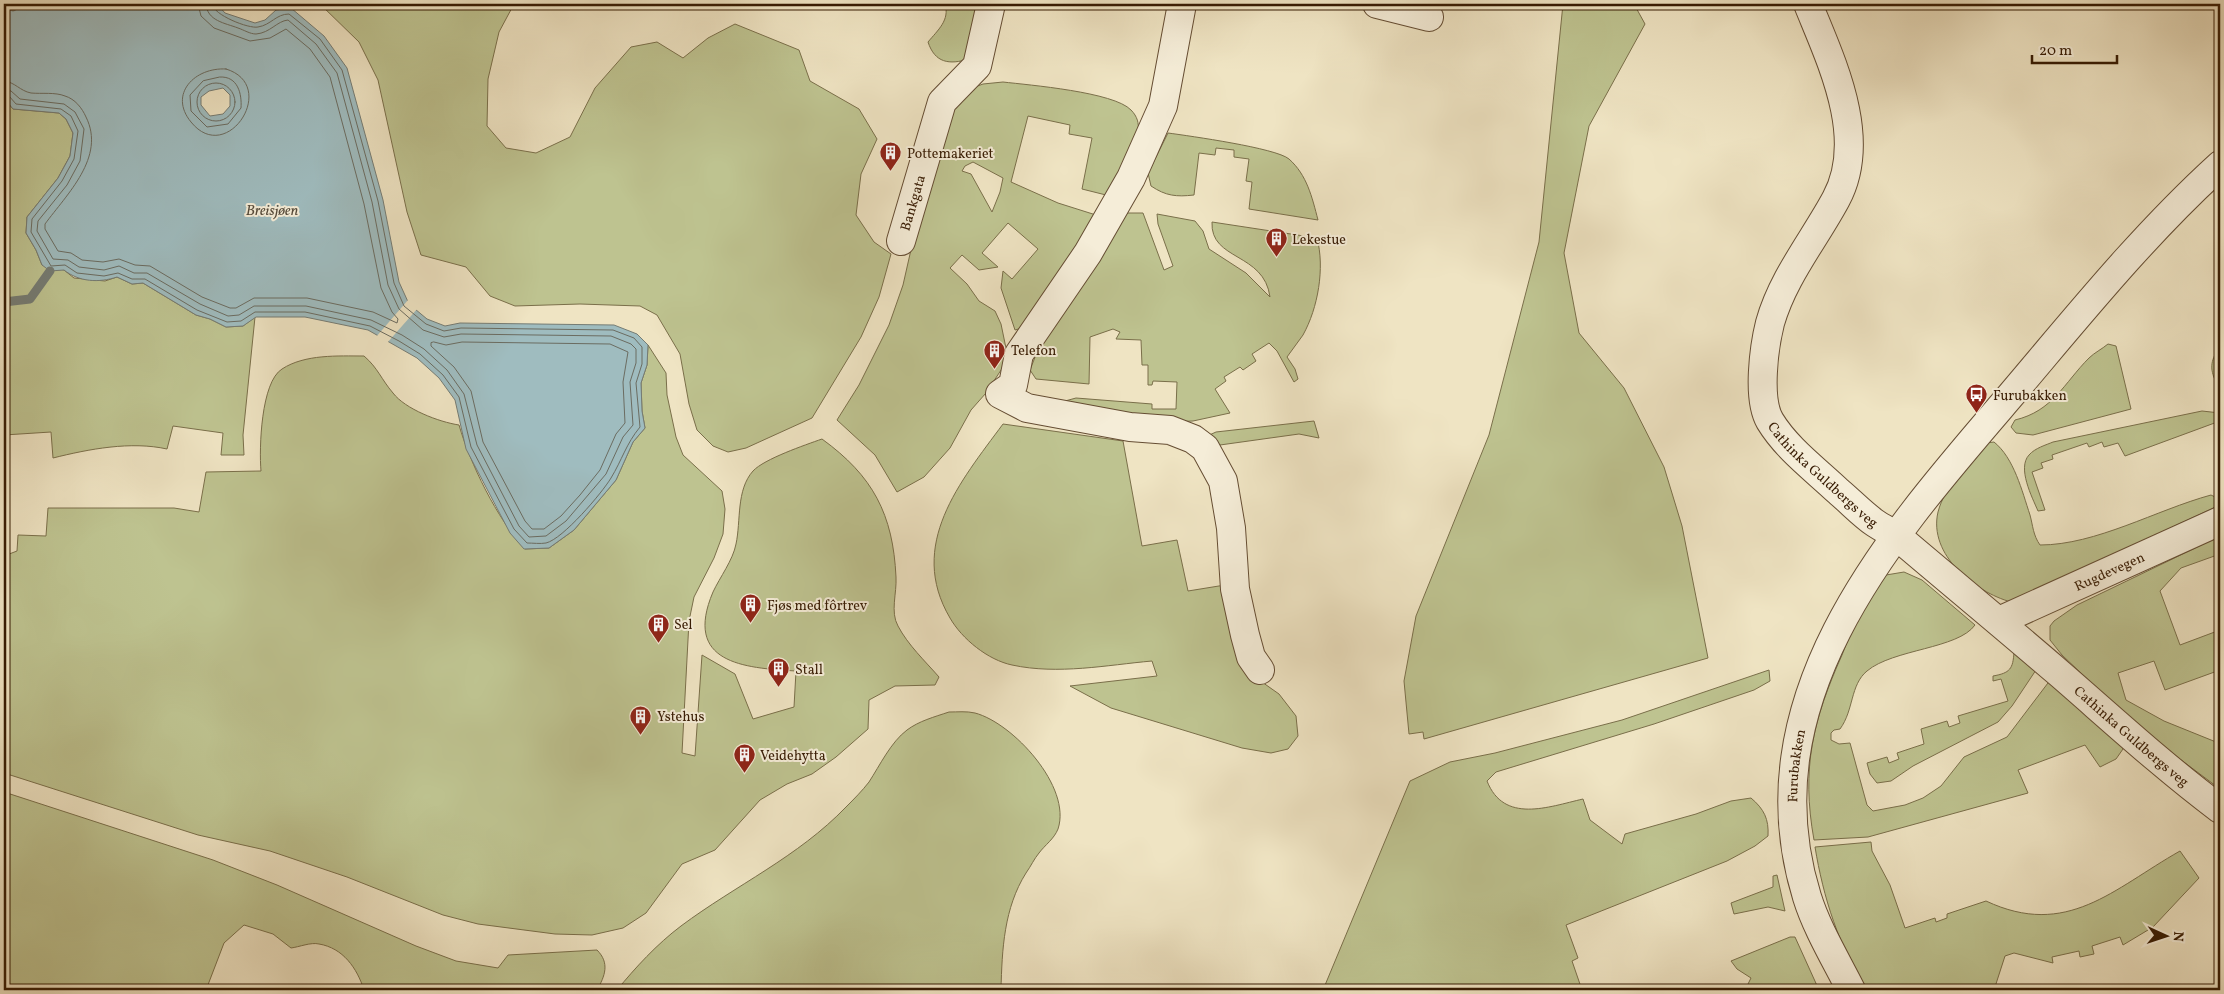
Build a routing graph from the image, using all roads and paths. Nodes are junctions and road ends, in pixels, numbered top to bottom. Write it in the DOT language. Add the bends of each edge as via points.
graph roads {
  1 [pos="990,4"];
  2 [pos="1182,4"];
  3 [pos="1377,4"];
  4 [pos="1808,4"];
  5 [pos="1429,18"];
  6 [pos="2220,165"];
  7 [pos="901,241"];
  8 [pos="2220,522"];
  9 [pos="1896,535"];
  10 [pos="1999,621"];
  11 [pos="1260,670"];
  12 [pos="2220,809"];
  13 [pos="1851,990"];
  1 -- 7 [label="street, Bankgata" via="977,66 942,102"];
  2 -- 11 [label="street" via="1163,106 1130,178 1088,253 1019,354 1013,385 1000,394 1027,408 1130,427 1170,430 1193,439 1205,448 1223,481 1231,528 1235,589 1251,657"];
  3 -- 5 [label="street"];
  4 -- 9 [label="street, Cathinka Guldbergs veg" via="1839,82 1846,113 1848,152 1838,196 1788,279 1771,322 1766,348 1766,409 1769,419 1804,460 1873,522"];
  6 -- 9 [label="street, Furubakken" via="2100,291 1987,422"];
  8 -- 10 [label="street, Rugdevegen"];
  9 -- 10 [label="street, Cathinka Guldbergs veg"];
  9 -- 13 [label="street, Furubakken" via="1844,613 1817,670 1800,727 1795,762 1796,846 1807,897"];
  10 -- 12 [label="street, Cathinka Guldbergs veg" via="2139,744"];
}
